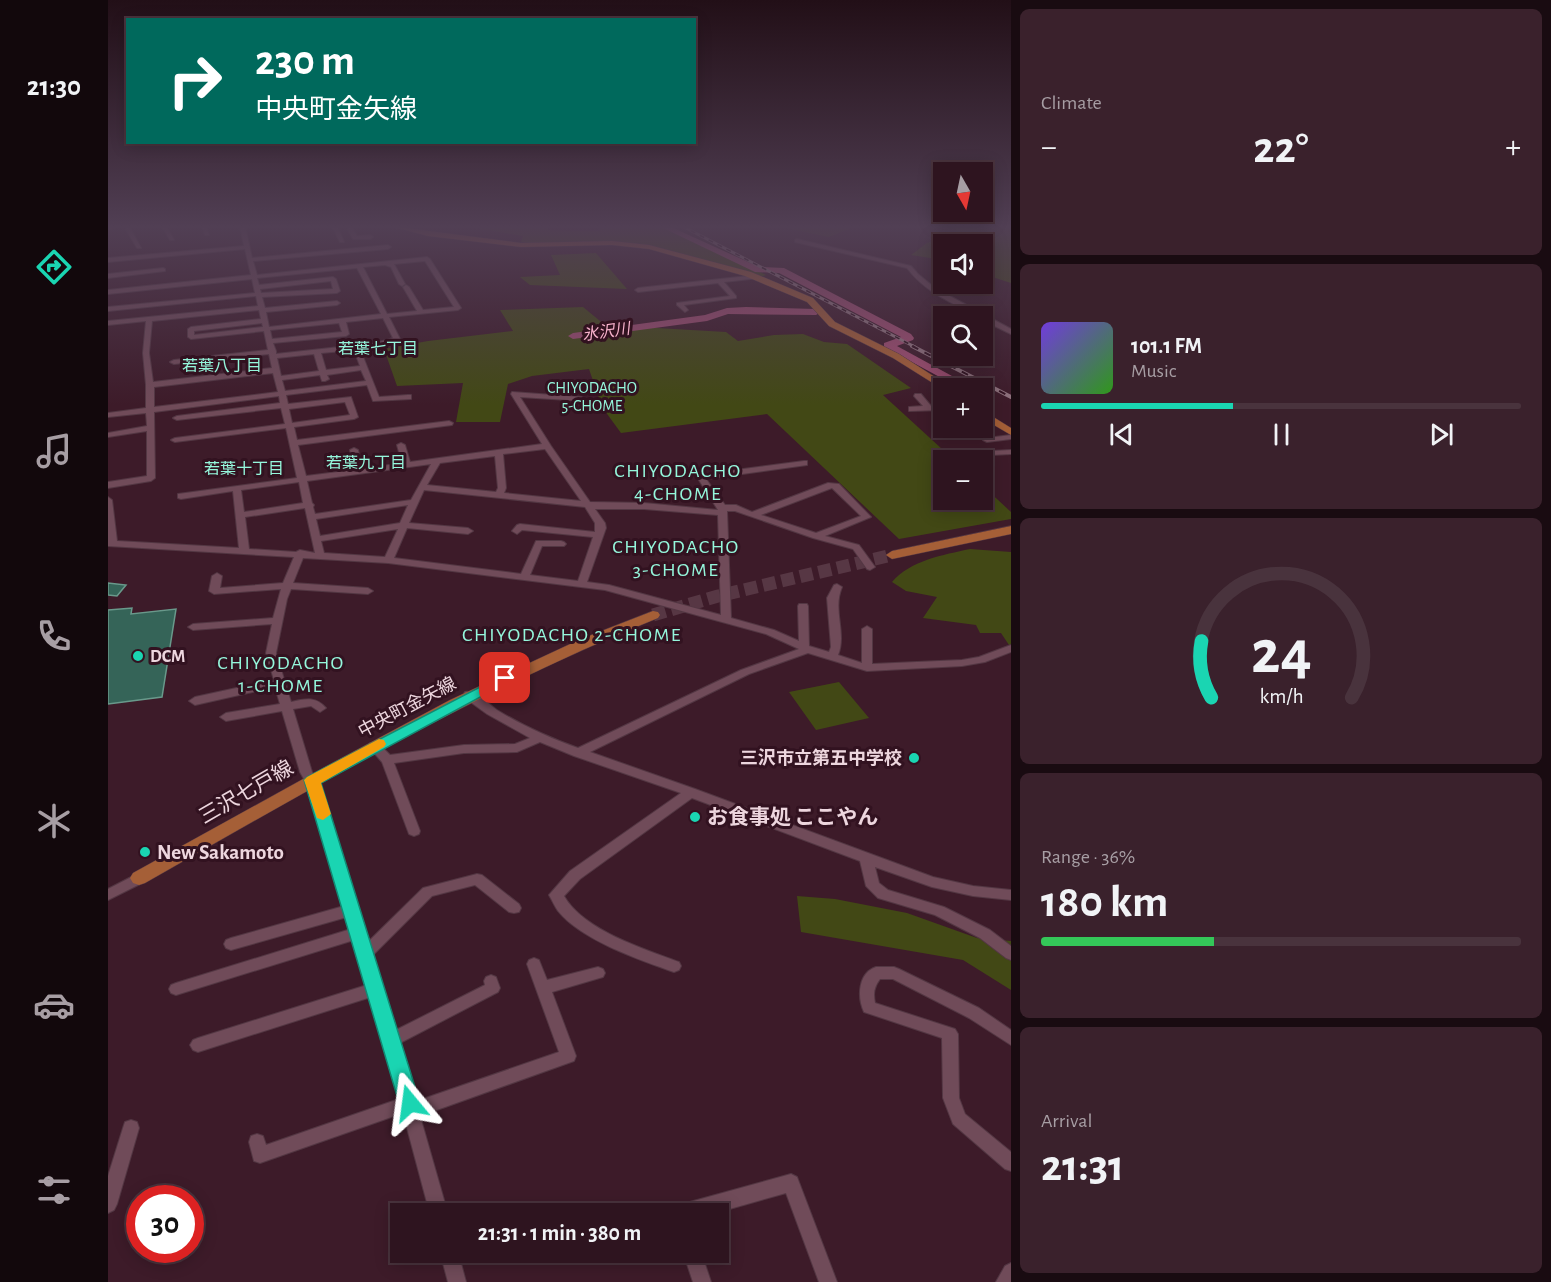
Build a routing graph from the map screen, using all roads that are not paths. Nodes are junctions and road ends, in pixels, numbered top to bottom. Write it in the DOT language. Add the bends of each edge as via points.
graph roads {
  1 [pos="256,286"];
  2 [pos="335,286"];
  3 [pos="369,286"];
  4 [pos="405,286"];
  5 [pos="444,286"];
  6 [pos="672,286"];
  7 [pos="724,286"];
  8 [pos="777,286"];
  9 [pos="927,286"];
  10 [pos="171,290"];
  11 [pos="638,290"];
  12 [pos="108,292"];
  13 [pos="337,303"];
  14 [pos="963,306"];
  15 [pos="108,309"];
  16 [pos="263,309"];
  17 [pos="685,310"];
  18 [pos="421,312"];
  19 [pos="385,316"];
  20 [pos="148,319"];
  21 [pos="342,321"];
  22 [pos="108,323"];
  23 [pos="993,323"];
  24 [pos="268,332"];
  25 [pos="1011,332"];
  26 [pos="216,342"];
  27 [pos="356,347"];
  28 [pos="317,352"];
  29 [pos="274,354"];
  30 [pos="174,362"];
  31 [pos="364,368"];
  32 [pos="323,373"];
  33 [pos="278,374"];
  34 [pos="933,379"];
  35 [pos="369,383"];
  36 [pos="150,385"];
  37 [pos="328,388"];
  38 [pos="283,394"];
  39 [pos="918,396"];
  40 [pos="408,397"];
  41 [pos="581,399"];
  42 [pos="285,406"];
  43 [pos="929,408"];
  44 [pos="933,408"];
  45 [pos="150,409"];
  46 [pos="912,409"];
  47 [pos="108,415"];
  48 [pos="177,418"];
  49 [pos="993,420"];
  50 [pos="449,423"];
  51 [pos="290,425"];
  52 [pos="150,428"];
  53 [pos="1011,432"];
  54 [pos="108,435"];
  55 [pos="1011,437"];
  56 [pos="175,440"];
  57 [pos="987,440"];
  58 [pos="295,443"];
  59 [pos="401,445"];
  60 [pos="547,446"];
  61 [pos="354,450"];
  62 [pos="1011,452"];
  63 [pos="499,453"];
  64 [pos="993,453"];
  65 [pos="437,461"];
  66 [pos="804,464"];
  67 [pos="407,465"];
  68 [pos="359,472"];
  69 [pos="304,480"];
  70 [pos="108,485"];
  71 [pos="421,487"];
  72 [pos="237,489"];
  73 [pos="499,495"];
  74 [pos="181,496"];
  75 [pos="108,500"];
  76 [pos="414,502"];
  77 [pos="310,505"];
  78 [pos="591,506"];
  79 [pos="722,510"];
  80 [pos="241,515"];
  81 [pos="752,515"];
  82 [pos="313,517"];
  83 [pos="404,525"];
  84 [pos="1011,530"];
  85 [pos="468,531"];
  86 [pos="517,531"];
  87 [pos="599,535"];
  88 [pos="816,536"];
  89 [pos="318,539"];
  90 [pos="110,543"];
  91 [pos="561,544"];
  92 [pos="244,550"];
  93 [pos="300,553"];
  94 [pos="320,555"];
  95 [pos="892,555"];
  96 [pos="388,560"];
  97 [pos="870,567"];
  98 [pos="217,576"];
  99 [pos="525,576"];
  100 [pos="582,583"];
  101 [pos="287,586"];
  102 [pos="837,586"];
  103 [pos="368,591"];
  104 [pos="803,606"];
  105 [pos="654,615"];
  106 [pos="726,620"];
  107 [pos="277,621"];
  108 [pos="193,627"];
  109 [pos="867,629"];
  110 [pos="806,648"];
  111 [pos="1011,648"];
  112 [pos="830,657"];
  113 [pos="867,668"];
  114 [pos="278,683"];
  115 [pos="470,695"];
  116 [pos="195,701"];
  117 [pos="286,706"];
  118 [pos="320,708"];
  119 [pos="226,717"];
  120 [pos="537,739"];
  121 [pos="374,746"];
  122 [pos="578,753"];
  123 [pos="387,760"];
  124 [pos="312,780"];
  125 [pos="691,792"];
  126 [pos="414,831"];
  127 [pos="866,859"];
  128 [pos="139,878"];
  129 [pos="108,895"];
  130 [pos="1011,895"];
  131 [pos="514,908"];
  132 [pos="351,910"];
  133 [pos="358,933"];
  134 [pos="231,944"];
  135 [pos="365,954"];
  136 [pos="1011,954"];
  137 [pos="534,964"];
  138 [pos="674,966"];
  139 [pos="598,973"];
  140 [pos="491,981"];
  141 [pos="375,988"];
  142 [pos="543,988"];
  143 [pos="176,989"];
  144 [pos="1011,1038"];
  145 [pos="391,1040"];
  146 [pos="198,1045"];
  147 [pos="411,1107"];
  148 [pos="131,1128"];
  149 [pos="257,1142"];
  150 [pos="1011,1163"];
  151 [pos="436,1203"];
  152 [pos="719,1203"];
  153 [pos="108,1204"];
  154 [pos="452,1263"];
  155 [pos="696,1263"];
  156 [pos="1011,1272"];
  157 [pos="457,1282"];
  158 [pos="702,1282"];
  159 [pos="828,1282"];
  160 [pos="1005,1282"];
  1 -- 2 [label="street" via="337,291"];
  1 -- 10 [label="street"];
  1 -- 12 [label="street"];
  1 -- 15 [label="street"];
  1 -- 16 [label="street"];
  3 -- 19 [label="street"];
  4 -- 18 [label="street"];
  5 -- 18 [label="street" via="458,308"];
  6 -- 11 [label="street"];
  7 -- 17 [label="street" via="734,297 679,304"];
  8 -- 34 [label="main road" via="810,300 832,324"];
  9 -- 14 [label="street"];
  13 -- 16 [label="street"];
  16 -- 20 [label="street"];
  16 -- 24 [label="street"];
  18 -- 19 [label="street"];
  19 -- 21 [label="street"];
  19 -- 27 [label="street" via="397,339"];
  20 -- 22 [label="street"];
  20 -- 36 [label="street" via="146,353"];
  21 -- 24 [label="street"];
  21 -- 24 [label="street" via="346,334"];
  23 -- 25 [label="street"];
  24 -- 24 [label="street" via="191,329 191,337"];
  24 -- 26 [label="street"];
  24 -- 29 [label="street"];
  27 -- 28 [label="street"];
  27 -- 31 [label="street"];
  28 -- 29 [label="street"];
  28 -- 32 [label="street"];
  29 -- 30 [label="street"];
  29 -- 33 [label="street"];
  31 -- 32 [label="street"];
  31 -- 35 [label="street"];
  32 -- 33 [label="street"];
  32 -- 37 [label="street"];
  33 -- 36 [label="street"];
  33 -- 38 [label="street"];
  35 -- 37 [label="street"];
  35 -- 40 [label="street" via="376,399"];
  36 -- 45 [label="street"];
  37 -- 38 [label="street"];
  38 -- 42 [label="street"];
  38 -- 45 [label="street"];
  39 -- 43 [label="street"];
  41 -- 60 [label="street" via="515,394"];
  42 -- 48 [label="street"];
  42 -- 51 [label="street"];
  42 -- 51 [label="street" via="348,399 354,417"];
  43 -- 44 [label="street"];
  43 -- 46 [label="street"];
  45 -- 47 [label="street"];
  45 -- 52 [label="street"];
  49 -- 53 [label="main road"];
  50 -- 58 [label="street"];
  51 -- 56 [label="street"];
  51 -- 58 [label="street"];
  52 -- 54 [label="street"];
  52 -- 70 [label="street" via="151,478"];
  55 -- 57 [label="street"];
  58 -- 69 [label="street"];
  59 -- 67 [label="street"];
  60 -- 63 [label="street"];
  60 -- 78 [label="street"];
  61 -- 68 [label="street"];
  62 -- 64 [label="street"];
  63 -- 65 [label="street"];
  63 -- 73 [label="street"];
  65 -- 67 [label="street"];
  65 -- 71 [label="street"];
  66 -- 79 [label="street" via="701,477"];
  67 -- 68 [label="street"];
  68 -- 69 [label="street"];
  69 -- 72 [label="street"];
  69 -- 77 [label="street"];
  71 -- 73 [label="street"];
  71 -- 76 [label="street"];
  72 -- 74 [label="street"];
  72 -- 80 [label="street"];
  73 -- 78 [label="street"];
  75 -- 90 [label="street"];
  76 -- 82 [label="street"];
  76 -- 83 [label="street"];
  77 -- 80 [label="street"];
  77 -- 82 [label="street"];
  78 -- 79 [label="street"];
  78 -- 87 [label="street" via="601,528"];
  79 -- 81 [label="street" via="736,508"];
  79 -- 106 [label="street"];
  80 -- 92 [label="street"];
  81 -- 88 [label="street"];
  81 -- 88 [label="street" via="831,485 867,514"];
  82 -- 89 [label="street"];
  83 -- 85 [label="street"];
  83 -- 89 [label="street"];
  83 -- 96 [label="street"];
  84 -- 95 [label="main road"];
  86 -- 87 [label="street" via="520,527"];
  87 -- 100 [label="street"];
  88 -- 97 [label="street" via="856,547"];
  89 -- 94 [label="street"];
  90 -- 92 [label="street"];
  91 -- 99 [label="street" via="539,543"];
  92 -- 93 [label="street"];
  93 -- 94 [label="street"];
  93 -- 101 [label="street"];
  94 -- 96 [label="street"];
  96 -- 99 [label="street"];
  98 -- 101 [label="street" via="214,591"];
  99 -- 100 [label="street"];
  100 -- 106 [label="street"];
  101 -- 103 [label="street"];
  101 -- 107 [label="street"];
  102 -- 112 [label="street" via="832,598 836,647"];
  104 -- 110 [label="street"];
  105 -- 115 [label="main road, 中央町金矢線" via="540,661"];
  106 -- 110 [label="street" via="770,632"];
  107 -- 108 [label="street"];
  107 -- 114 [label="street" via="271,653"];
  109 -- 113 [label="street"];
  110 -- 112 [label="street"];
  110 -- 122 [label="street" via="745,672"];
  111 -- 113 [label="street" via="962,663"];
  112 -- 113 [label="street"];
  114 -- 116 [label="street"];
  114 -- 117 [label="street"];
  115 -- 120 [label="street" via="501,719"];
  115 -- 121 [label="main road, 中央町金矢線"];
  117 -- 118 [label="street" via="313,702"];
  117 -- 119 [label="street"];
  117 -- 124 [label="street" via="306,772"];
  120 -- 122 [label="street"];
  120 -- 123 [label="street" via="517,748 464,748"];
  121 -- 123 [label="street"];
  121 -- 124 [label="main road, 中央町金矢線"];
  122 -- 125 [label="street"];
  123 -- 126 [label="street"];
  124 -- 128 [label="main road, 三沢七戸線"];
  124 -- 132 [label="street"];
  125 -- 127 [label="street"];
  125 -- 138 [label="street" via="574,875 556,895 559,906 601,934"];
  127 -- 130 [label="street" via="932,882"];
  127 -- 136 [label="street" via="873,886 883,894 939,911 985,934"];
  128 -- 129 [label="street"];
  131 -- 135 [label="street" via="477,879 428,892"];
  132 -- 133 [label="street"];
  132 -- 134 [label="street"];
  133 -- 135 [label="street"];
  133 -- 143 [label="street"];
  135 -- 141 [label="street"];
  137 -- 142 [label="street"];
  139 -- 142 [label="street"];
  140 -- 145 [label="street" via="493,988"];
  141 -- 145 [label="street"];
  141 -- 146 [label="street"];
  142 -- 147 [label="street" via="568,1056"];
  144 -- 150 [label="street" via="974,1013 894,973 876,973 868,982 865,994 869,1007 950,1034 951,1098 959,1119"];
  145 -- 147 [label="street"];
  147 -- 149 [label="street" via="260,1155"];
  147 -- 151 [label="street"];
  148 -- 153 [label="street"];
  152 -- 159 [label="street" via="791,1183"];
  154 -- 157 [label="street"];
  155 -- 158 [label="street"];
  156 -- 160 [label="street"];
}
